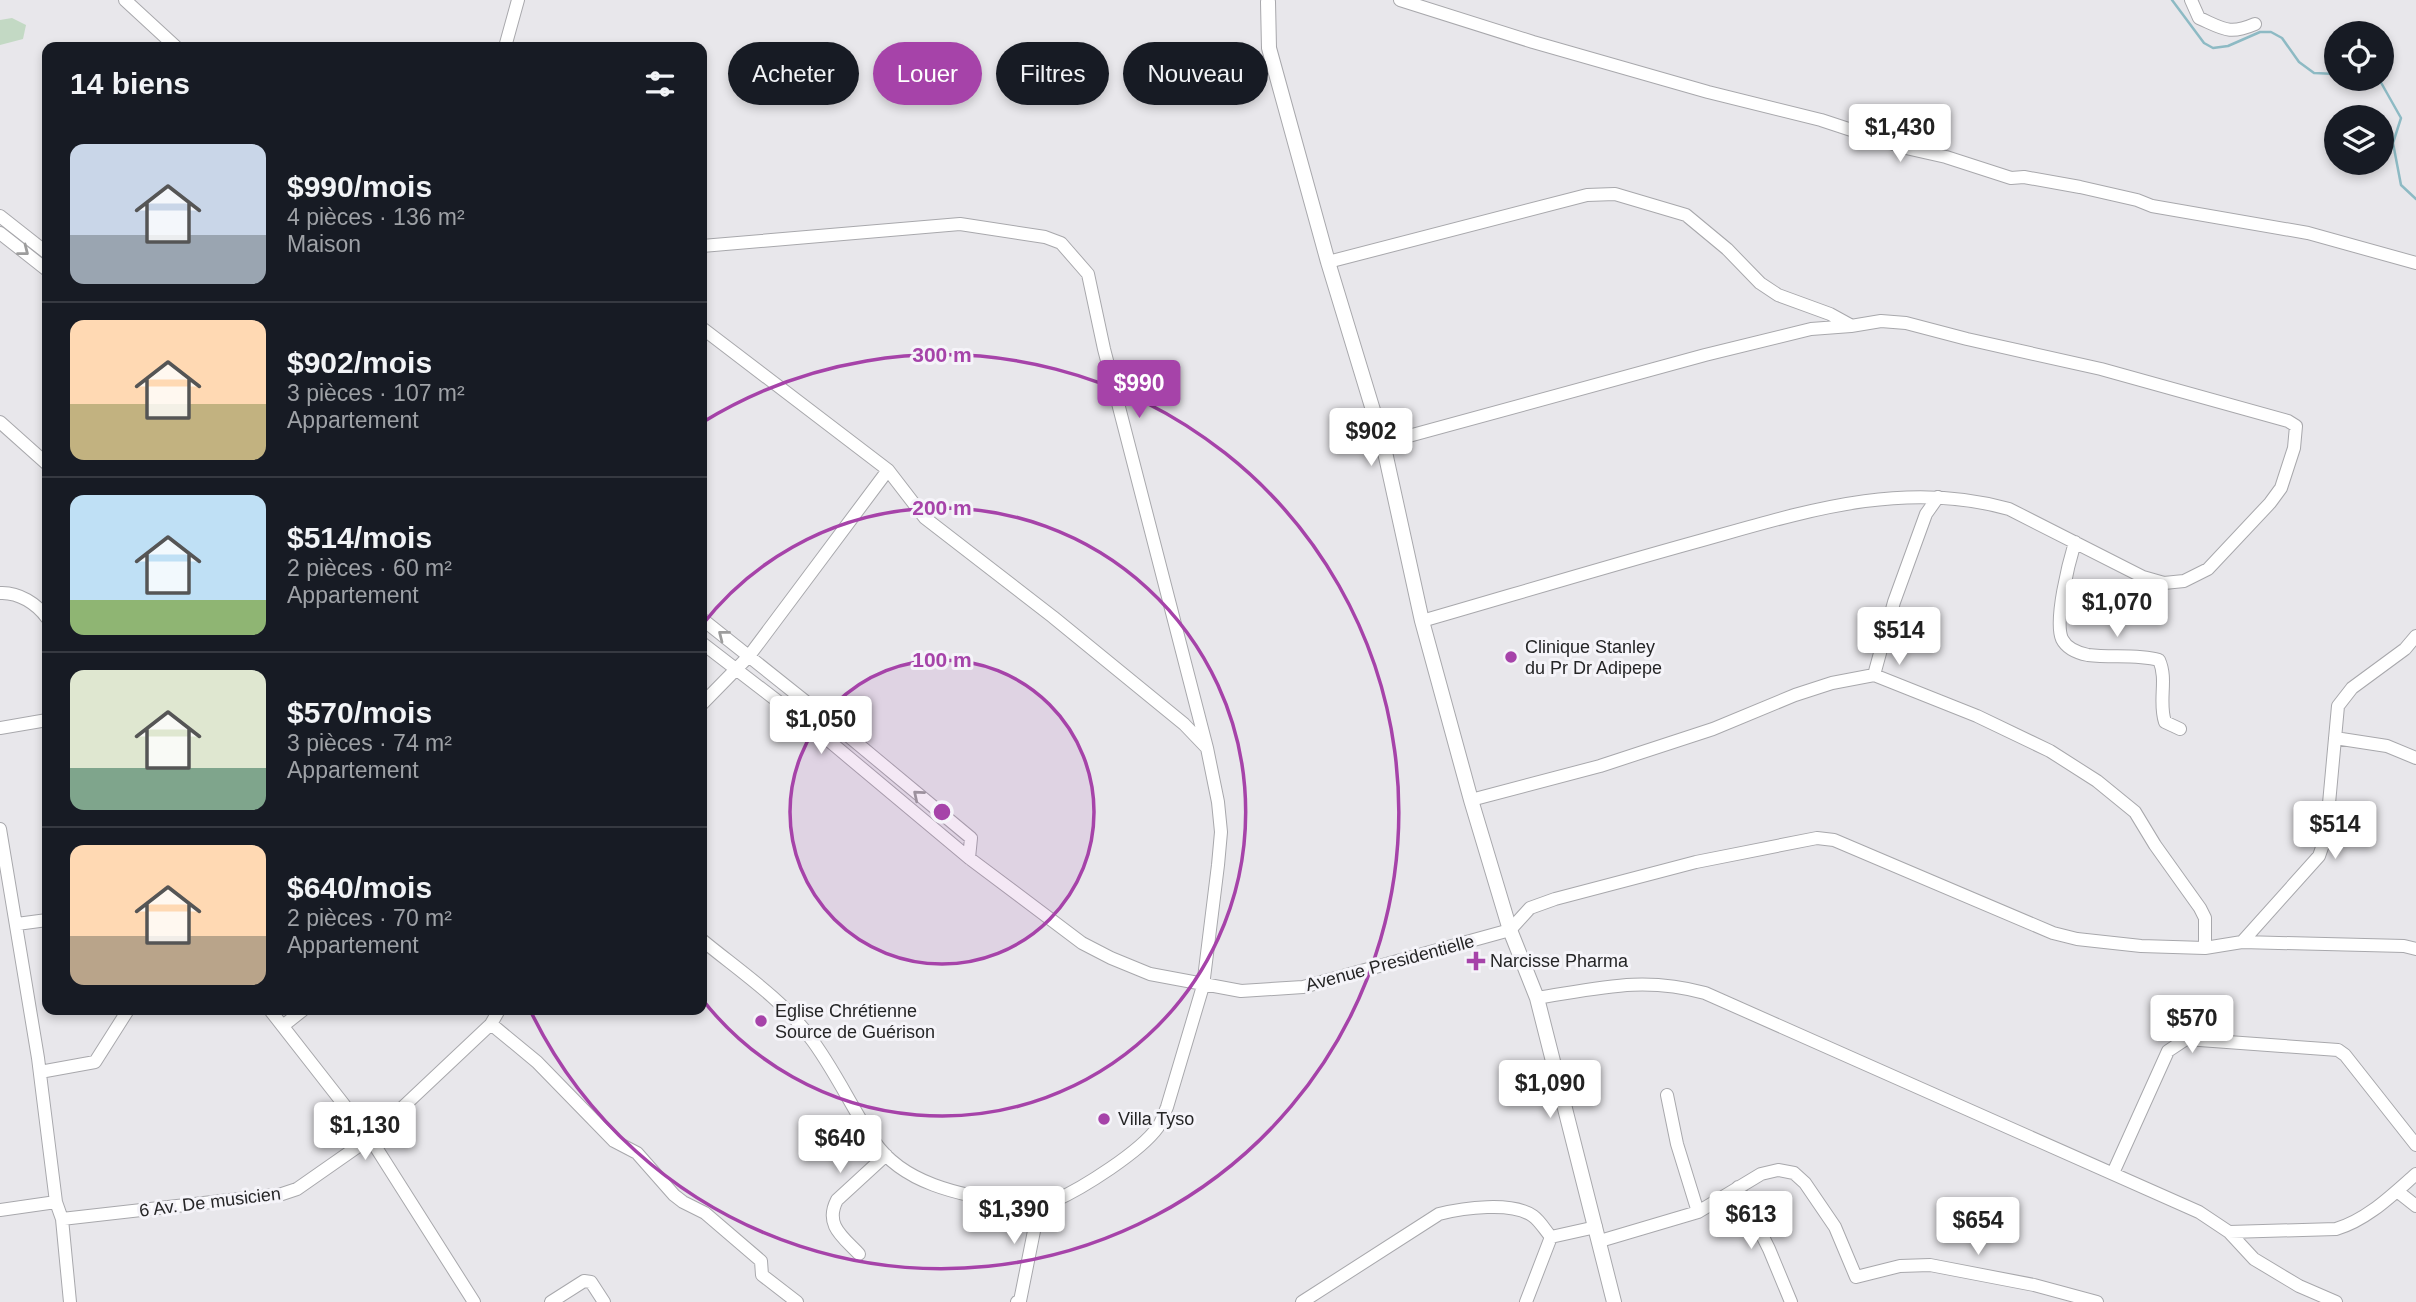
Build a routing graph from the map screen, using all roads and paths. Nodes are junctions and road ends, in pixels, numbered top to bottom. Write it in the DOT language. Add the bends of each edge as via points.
graph roads {
  1 [pos="125,0"];
  2 [pos="518,0"];
  3 [pos="1400,0"];
  4 [pos="2191,0"];
  5 [pos="1270,1"];
  6 [pos="2255,24"];
  7 [pos="171,42"];
  8 [pos="506,42"];
  9 [pos="0,216"];
  10 [pos="0,233"];
  11 [pos="707,246"];
  12 [pos="42,249"];
  13 [pos="1328,262"];
  14 [pos="2416,263"];
  15 [pos="42,266"];
  16 [pos="1851,326"];
  17 [pos="707,332"];
  18 [pos="0,422"];
  19 [pos="1383,443"];
  20 [pos="42,460"];
  21 [pos="888,470"];
  22 [pos="1938,497"];
  23 [pos="2075,542"];
  24 [pos="0,593"];
  25 [pos="42,611"];
  26 [pos="1422,621"];
  27 [pos="707,623"];
  28 [pos="2416,636"];
  29 [pos="707,647"];
  30 [pos="749,656"];
  31 [pos="735,671"];
  32 [pos="1874,674"];
  33 [pos="707,699"];
  34 [pos="42,721"];
  35 [pos="0,728"];
  36 [pos="840,729"];
  37 [pos="2180,729"];
  38 [pos="2335,738"];
  39 [pos="828,740"];
  40 [pos="1207,748"];
  41 [pos="2416,758"];
  42 [pos="1471,800"];
  43 [pos="0,829"];
  44 [pos="969,858"];
  45 [pos="5,882"];
  46 [pos="42,921"];
  47 [pos="17,924"];
  48 [pos="1510,930"];
  49 [pos="2242,942"];
  50 [pos="707,944"];
  51 [pos="2205,948"];
  52 [pos="2416,949"];
  53 [pos="1203,986"];
  54 [pos="1537,998"];
  55 [pos="125,1015"];
  56 [pos="275,1015"];
  57 [pos="297,1015"];
  58 [pos="496,1015"];
  59 [pos="491,1024"];
  60 [pos="284,1025"];
  61 [pos="40,1072"];
  62 [pos="1667,1096"];
  63 [pos="370,1138"];
  64 [pos="2416,1145"];
  65 [pos="886,1155"];
  66 [pos="2113,1173"];
  67 [pos="2416,1174"];
  68 [pos="1738,1187"];
  69 [pos="2396,1191"];
  70 [pos="56,1202"];
  71 [pos="1039,1206"];
  72 [pos="2416,1206"];
  73 [pos="0,1210"];
  74 [pos="1698,1212"];
  75 [pos="62,1219"];
  76 [pos="2230,1232"];
  77 [pos="1598,1234"];
  78 [pos="1551,1237"];
  79 [pos="859,1254"];
  80 [pos="70,1302"];
  81 [pos="474,1302"];
  82 [pos="551,1302"];
  83 [pos="604,1302"];
  84 [pos="797,1302"];
  85 [pos="1017,1302"];
  86 [pos="1302,1302"];
  87 [pos="1526,1302"];
  88 [pos="1614,1302"];
  89 [pos="1791,1302"];
  90 [pos="2097,1302"];
  91 [pos="2336,1302"];
  1 -- 7 [label="street"];
  2 -- 8 [label="street"];
  3 -- 14 [label="street" via="2011,178 2080,187 2152,206 2308,233"];
  4 -- 6 [label="street" via="2199,18 2220,27 2237,32"];
  5 -- 13 [label="street" via="1269,48"];
  9 -- 12 [label="street"];
  10 -- 15 [label="street, one-way"];
  11 -- 40 [label="street" via="960,224 1060,243 1087,274"];
  13 -- 16 [label="street" via="1587,195 1615,194 1686,215 1760,283"];
  13 -- 19 [label="street"];
  16 -- 19 [label="street" via="1811,329 1705,355"];
  16 -- 23 [label="street" via="1906,323 2101,369 2296,426 2281,488 2208,569 2184,581 2164,583"];
  17 -- 21 [label="street"];
  18 -- 20 [label="street"];
  19 -- 26 [label="street"];
  21 -- 30 [label="street"];
  21 -- 40 [label="street" via="925,518 1134,683"];
  22 -- 23 [label="street" via="2009,509"];
  22 -- 26 [label="street" via="1826,506"];
  22 -- 32 [label="street" via="1926,514 1894,602"];
  23 -- 37 [label="street" via="2067,568 2061,637 2069,649 2086,655 2159,660 2164,671 2163,718"];
  24 -- 25 [label="street" via="38,605"];
  26 -- 42 [label="street"];
  30 -- 27 [label="street, one-way"];
  28 -- 38 [label="street" via="2345,696 2338,706"];
  29 -- 31 [label="street, Avenue Presidentielle"];
  30 -- 31 [label="street"];
  30 -- 36 [label="street"];
  31 -- 33 [label="street"];
  31 -- 39 [label="street, Avenue Presidentielle"];
  32 -- 42 [label="street" via="1795,695 1713,729 1600,766"];
  32 -- 51 [label="street" via="2050,751 2135,812 2200,908 2205,918"];
  34 -- 35 [label="street"];
  36 -- 39 [label="street"];
  44 -- 36 [label="street, one-way" via="971,838"];
  38 -- 41 [label="street" via="2387,746"];
  38 -- 49 [label="street" via="2326,836 2319,856"];
  39 -- 44 [label="street, Avenue Presidentielle"];
  40 -- 53 [label="street" via="1221,832"];
  42 -- 48 [label="street"];
  43 -- 45 [label="street"];
  44 -- 53 [label="street, Avenue Presidentielle" via="1082,943 1150,974"];
  45 -- 47 [label="street"];
  46 -- 47 [label="street"];
  47 -- 61 [label="street"];
  48 -- 51 [label="street" via="1530,908 1555,899 1696,862 1817,838 1834,840 2053,933 2107,944"];
  48 -- 53 [label="street, Avenue Presidentielle" via="1303,987 1241,991"];
  48 -- 54 [label="street"];
  49 -- 51 [label="street"];
  49 -- 52 [label="street"];
  50 -- 65 [label="street" via="810,1036"];
  53 -- 71 [label="street" via="1159,1126 1105,1172"];
  54 -- 66 [label="street" via="1652,983 1705,993"];
  54 -- 77 [label="street"];
  55 -- 61 [label="street" via="95,1062"];
  56 -- 60 [label="street"];
  57 -- 60 [label="street"];
  58 -- 59 [label="street, 6 Av. De musicien"];
  59 -- 63 [label="street, 6 Av. De musicien"];
  59 -- 84 [label="street" via="537,1062 614,1141 637,1153 674,1195 705,1213 761,1261 762,1275"];
  60 -- 63 [label="street"];
  61 -- 70 [label="street"];
  62 -- 74 [label="street"];
  63 -- 75 [label="street, 6 Av. De musicien" via="297,1189 282,1194"];
  63 -- 81 [label="street"];
  64 -- 66 [label="street" via="2338,1050 2186,1039 2168,1051"];
  65 -- 71 [label="street" via="949,1191"];
  65 -- 79 [label="street" via="833,1208 834,1226"];
  66 -- 76 [label="street" via="2199,1212"];
  67 -- 69 [label="street"];
  68 -- 74 [label="street"];
  68 -- 89 [label="street"];
  68 -- 90 [label="street" via="1777,1170 1794,1173 1835,1227 1856,1277 1900,1266 1930,1265"];
  69 -- 72 [label="street"];
  69 -- 76 [label="street" via="2362,1218 2336,1229"];
  70 -- 73 [label="street"];
  70 -- 75 [label="street"];
  71 -- 85 [label="street"];
  74 -- 77 [label="street"];
  75 -- 80 [label="street"];
  76 -- 91 [label="street" via="2254,1259"];
  77 -- 78 [label="street"];
  77 -- 88 [label="street"];
  78 -- 86 [label="street" via="1535,1217 1514,1208 1439,1214"];
  78 -- 87 [label="street"];
  82 -- 83 [label="street" via="584,1281 591,1282"];
}
